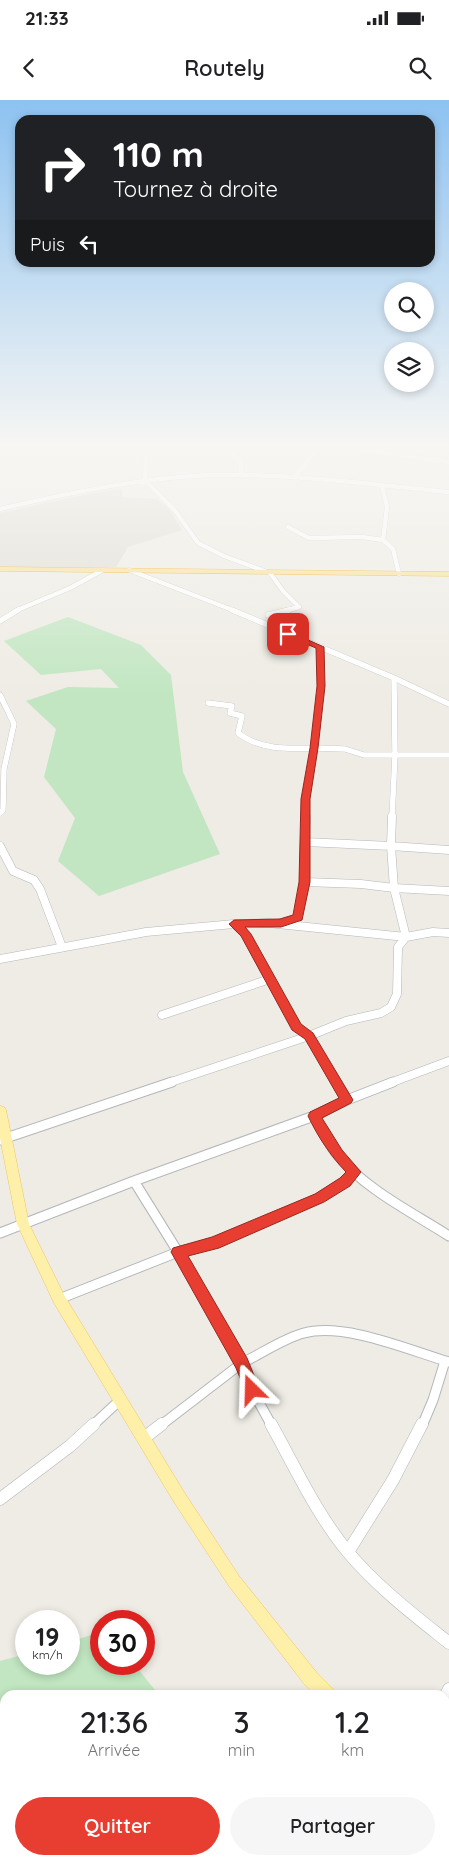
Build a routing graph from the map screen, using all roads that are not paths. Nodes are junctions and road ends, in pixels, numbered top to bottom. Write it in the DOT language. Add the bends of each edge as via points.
graph roads {
  1 [pos="190,531"];
  2 [pos="299,531"];
  3 [pos="385,531"];
  4 [pos="384,540"];
  5 [pos="0,569"];
  6 [pos="103,570"];
  7 [pos="128,570"];
  8 [pos="270,573"];
  9 [pos="399,574"];
  10 [pos="449,574"];
  11 [pos="268,615"];
  12 [pos="0,620"];
  13 [pos="320,647"];
  14 [pos="394,678"];
  15 [pos="0,695"];
  16 [pos="208,703"];
  17 [pos="449,704"];
  18 [pos="314,748"];
  19 [pos="395,754"];
  20 [pos="449,755"];
  21 [pos="0,813"];
  22 [pos="305,842"];
  23 [pos="0,846"];
  24 [pos="391,846"];
  25 [pos="449,850"];
  26 [pos="305,882"];
  27 [pos="394,888"];
  28 [pos="449,891"];
  29 [pos="268,923"];
  30 [pos="234,924"];
  31 [pos="449,933"];
  32 [pos="406,937"];
  33 [pos="62,946"];
  34 [pos="0,960"];
  35 [pos="270,979"];
  36 [pos="162,1015"];
  37 [pos="309,1036"];
  38 [pos="449,1061"];
  39 [pos="347,1100"];
  40 [pos="0,1110"];
  41 [pos="314,1116"];
  42 [pos="3,1139"];
  43 [pos="354,1172"];
  44 [pos="134,1181"];
  45 [pos="23,1224"];
  46 [pos="0,1233"];
  47 [pos="449,1236"];
  48 [pos="178,1252"];
  49 [pos="59,1299"];
  50 [pos="447,1362"];
  51 [pos="242,1363"];
  52 [pos="119,1401"];
  53 [pos="144,1438"];
  54 [pos="0,1499"];
  55 [pos="348,1552"];
  56 [pos="449,1643"];
  57 [pos="322,1690"];
  1 -- 8 [label="street" via="198,543"];
  2 -- 4 [label="street" via="309,538"];
  3 -- 4 [label="street"];
  4 -- 9 [label="street" via="393,549"];
  5 -- 6 [label="highway"];
  6 -- 7 [label="highway"];
  6 -- 12 [label="street"];
  7 -- 8 [label="highway"];
  7 -- 13 [label="street" via="190,592"];
  8 -- 9 [label="highway"];
  8 -- 11 [label="street" via="299,607"];
  9 -- 10 [label="highway"];
  13 -- 14 [label="street"];
  13 -- 18 [label="street" via="321,686"];
  14 -- 17 [label="street"];
  14 -- 19 [label="street"];
  15 -- 21 [label="street" via="14,724 4,769 4,810"];
  16 -- 18 [label="street" via="232,706 230,712 242,716 238,733 251,743"];
  18 -- 19 [label="street" via="364,755"];
  18 -- 22 [label="street" via="306,799"];
  19 -- 20 [label="street"];
  19 -- 24 [label="street"];
  22 -- 24 [label="street"];
  22 -- 26 [label="street"];
  23 -- 33 [label="street" via="16,876 34,880 40,889"];
  24 -- 25 [label="street"];
  24 -- 27 [label="street"];
  26 -- 27 [label="street"];
  26 -- 29 [label="street" via="298,918"];
  27 -- 28 [label="street"];
  27 -- 32 [label="street"];
  29 -- 30 [label="street"];
  29 -- 32 [label="street"];
  30 -- 33 [label="street" via="187,926"];
  30 -- 35 [label="street" via="245,934"];
  31 -- 32 [label="street"];
  32 -- 37 [label="street" via="398,947 397,994 391,1006 381,1013 360,1016"];
  33 -- 34 [label="street"];
  35 -- 36 [label="street"];
  35 -- 37 [label="street" via="296,1027"];
  37 -- 39 [label="street"];
  37 -- 42 [label="street"];
  38 -- 39 [label="street"];
  39 -- 41 [label="street"];
  40 -- 42 [label="main road"];
  41 -- 43 [label="street" via="324,1136"];
  41 -- 44 [label="street"];
  42 -- 45 [label="main road"];
  43 -- 47 [label="street"];
  43 -- 48 [label="street" via="345,1182 319,1198 214,1243"];
  44 -- 45 [label="street"];
  44 -- 48 [label="street"];
  45 -- 46 [label="street"];
  45 -- 49 [label="main road"];
  48 -- 49 [label="street"];
  48 -- 51 [label="street"];
  49 -- 52 [label="main road"];
  50 -- 51 [label="street" via="346,1331 314,1330"];
  50 -- 55 [label="street" via="431,1404 381,1503"];
  51 -- 53 [label="street"];
  51 -- 55 [label="street" via="252,1390 320,1513"];
  52 -- 53 [label="main road"];
  52 -- 54 [label="street" via="70,1446"];
  53 -- 57 [label="main road" via="178,1497 234,1581"];
  55 -- 56 [label="street" via="400,1604"];
}
